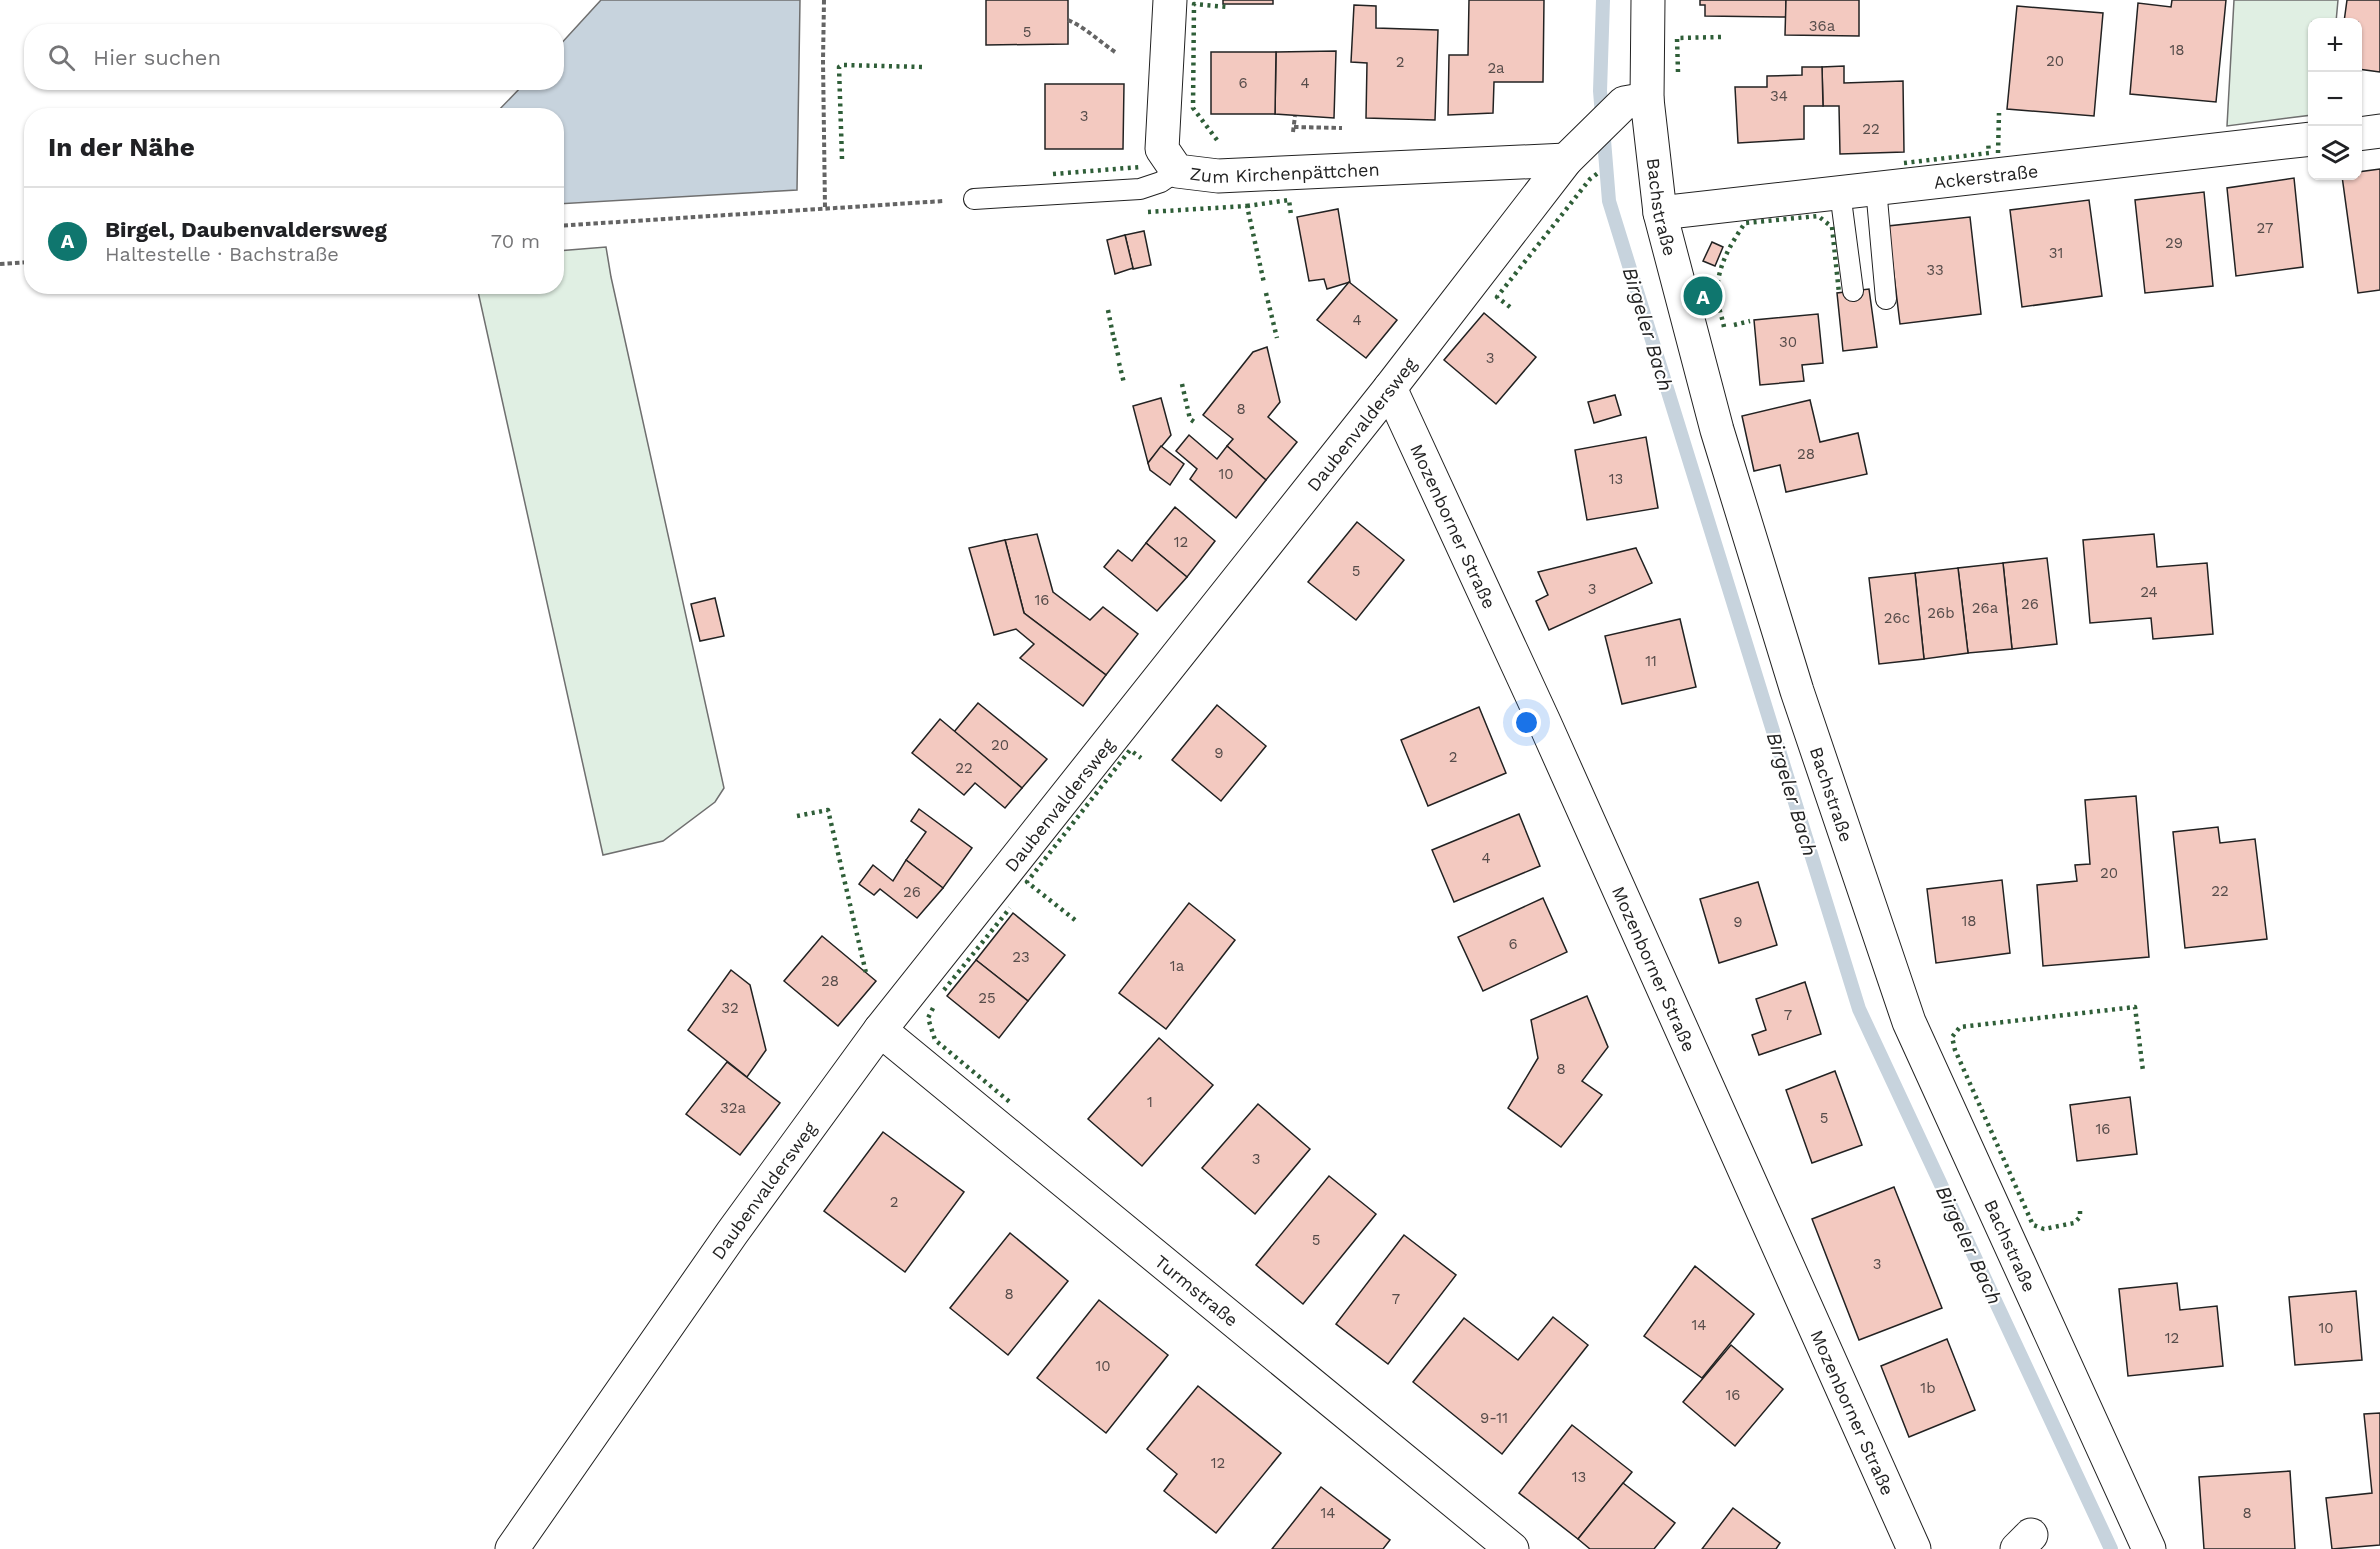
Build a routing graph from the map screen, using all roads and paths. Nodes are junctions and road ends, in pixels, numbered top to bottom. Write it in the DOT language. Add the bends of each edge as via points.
graph roads {
  1 [pos="824,0"];
  2 [pos="1170,0"];
  3 [pos="1648,0"];
  4 [pos="1068,20"];
  5 [pos="1115,52"];
  6 [pos="1636,101"];
  7 [pos="1294,116"];
  8 [pos="1343,128"];
  9 [pos="2380,131"];
  10 [pos="2362,133"];
  11 [pos="2308,140"];
  12 [pos="1576,150"];
  13 [pos="1177,171"];
  14 [pos="1876,188"];
  15 [pos="1840,192"];
  16 [pos="974,199"];
  17 [pos="825,208"];
  18 [pos="1660,213"];
  19 [pos="564,225"];
  20 [pos="24,262"];
  21 [pos="0,264"];
  22 [pos="1853,291"];
  23 [pos="1886,299"];
  24 [pos="1390,388"];
  25 [pos="880,1030"];
  26 [pos="512,1549"];
  27 [pos="1512,1549"];
  28 [pos="1914,1549"];
  29 [pos="2149,1549"];
  1 -- 17 [label="path"];
  2 -- 13 [label="street, Zum Kirchenpättchen" via="1162,149"];
  3 -- 6 [label="street, Bachstraße"];
  4 -- 5 [label="path" via="1081,25"];
  6 -- 12 [label="street, Daubenvaldersweg"];
  6 -- 18 [label="street, Bachstraße"];
  7 -- 8 [label="path" via="1294,129"];
  9 -- 10 [label="street"];
  11 -- 14 [label="street, Ackerstraße"];
  12 -- 13 [label="street, Zum Kirchenpättchen" via="1218,176"];
  12 -- 24 [label="street, Daubenvaldersweg"];
  13 -- 16 [label="lane" via="1140,189"];
  14 -- 15 [label="street, Ackerstraße"];
  14 -- 23 [label="lane"];
  15 -- 18 [label="street, Ackerstraße"];
  15 -- 22 [label="lane"];
  16 -- 17 [label="path"];
  17 -- 19 [label="path"];
  18 -- 29 [label="street, Bachstraße" via="1724,453 1797,691 1909,1022"];
  20 -- 21 [label="path"];
  24 -- 25 [label="street, Daubenvaldersweg"];
  24 -- 28 [label="street, Mozenborner Straße" via="1545,724"];
  25 -- 26 [label="street, Daubenvaldersweg" via="732,1233"];
  25 -- 27 [label="street, Turmstraße"];
}
